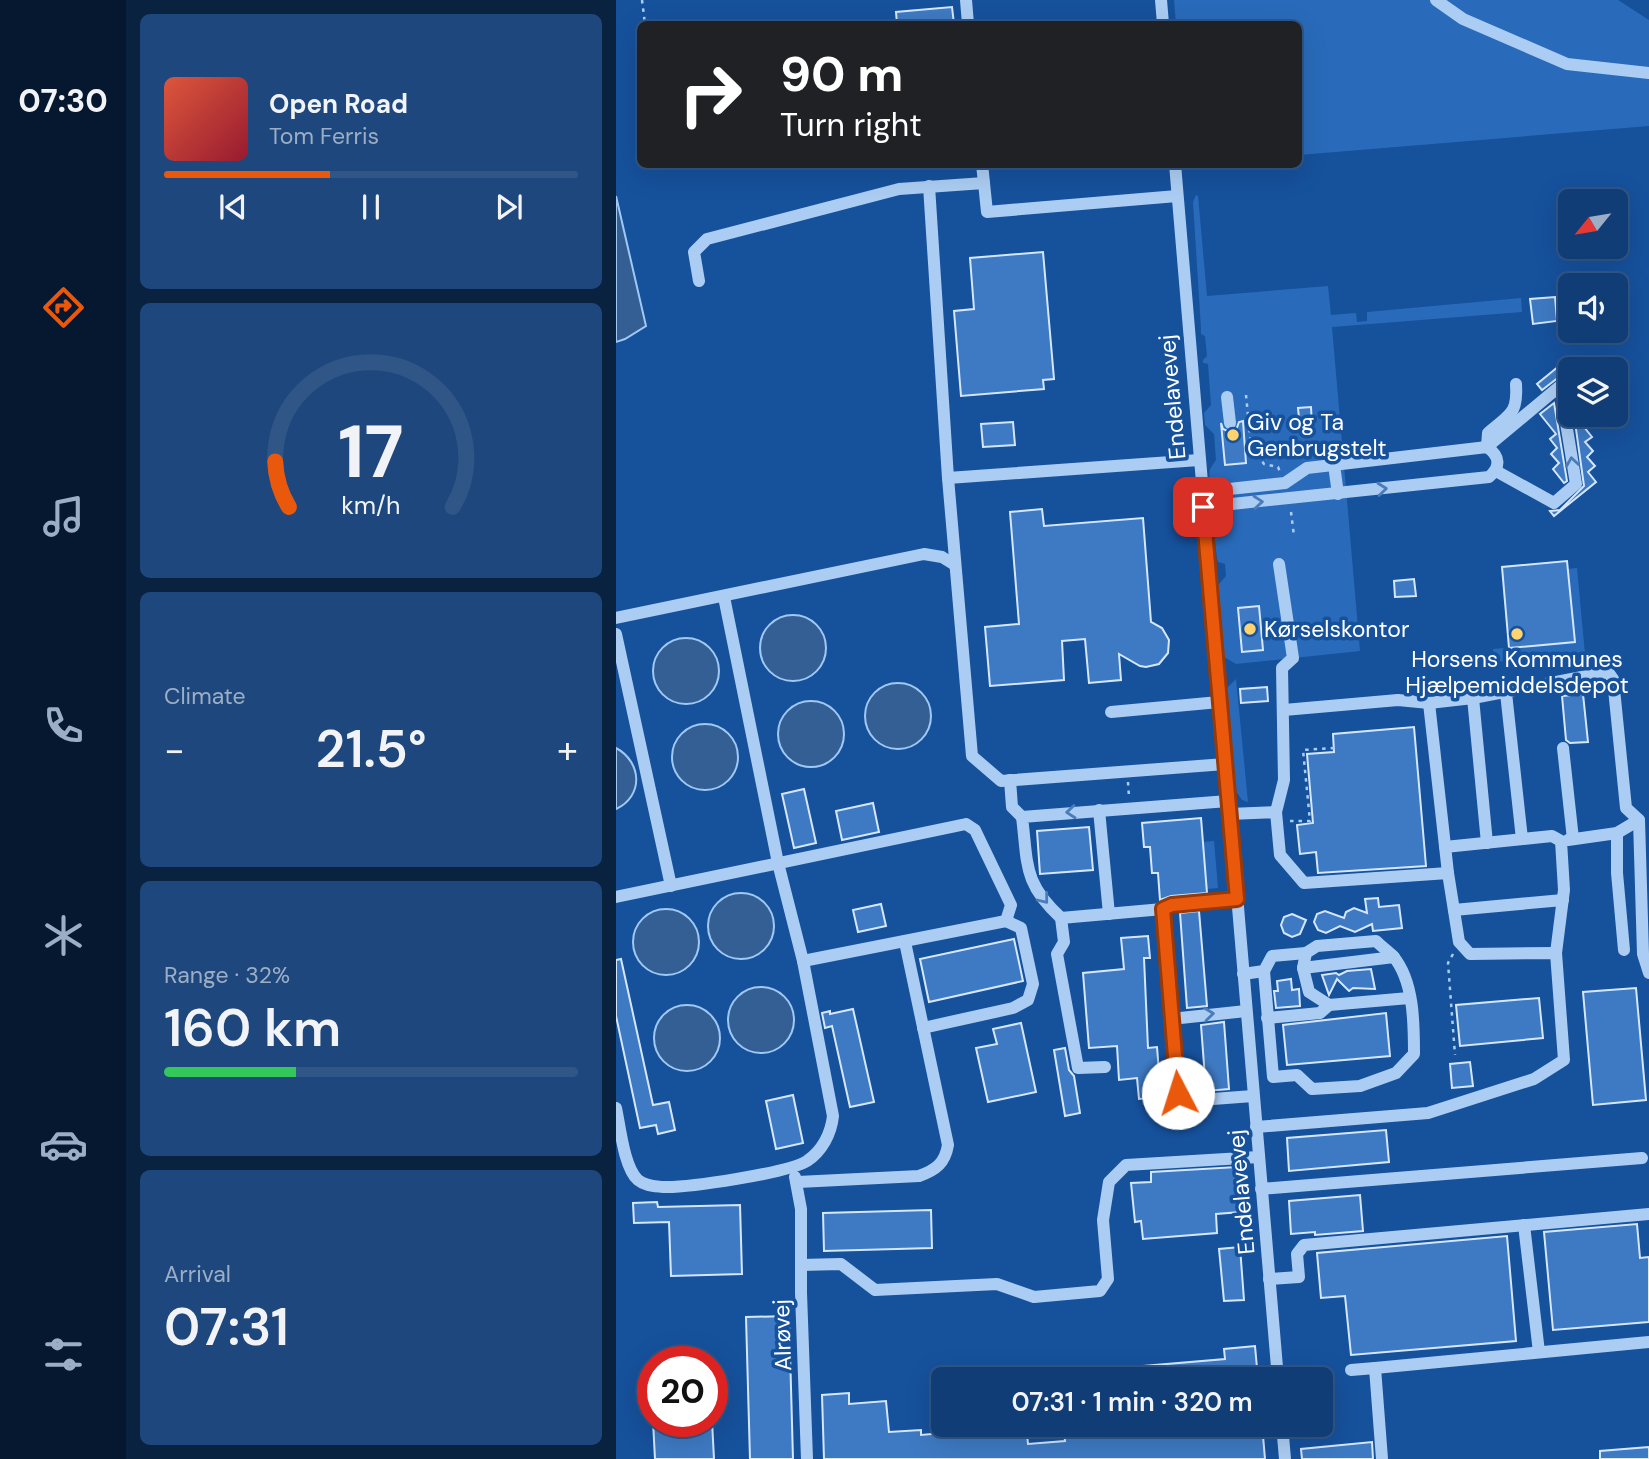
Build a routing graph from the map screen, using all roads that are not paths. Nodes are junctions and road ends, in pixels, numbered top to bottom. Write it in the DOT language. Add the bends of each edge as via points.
graph roads {
  1 [pos="966,0"];
  2 [pos="1161,0"];
  3 [pos="1436,0"];
  4 [pos="968,21"];
  5 [pos="1163,21"];
  6 [pos="1649,73"];
  7 [pos="982,168"];
  8 [pos="1175,168"];
  9 [pos="984,183"];
  10 [pos="929,186"];
  11 [pos="1177,196"];
  12 [pos="699,281"];
  13 [pos="1516,384"];
  14 [pos="1227,397"];
  15 [pos="1230,422"];
  16 [pos="1487,447"];
  17 [pos="1199,460"];
  18 [pos="1334,465"];
  19 [pos="1496,471"];
  20 [pos="948,478"];
  21 [pos="1202,492"];
  22 [pos="1338,494"];
  23 [pos="1203,507"];
  24 [pos="1279,564"];
  25 [pos="956,565"];
  26 [pos="724,597"];
  27 [pos="616,618"];
  28 [pos="616,634"];
  29 [pos="1506,693"];
  30 [pos="1473,698"];
  31 [pos="1219,702"];
  32 [pos="1429,703"];
  33 [pos="1284,710"];
  34 [pos="1111,712"];
  35 [pos="1563,748"];
  36 [pos="1225,764"];
  37 [pos="1010,780"];
  38 [pos="1229,807"];
  39 [pos="1099,810"];
  40 [pos="1277,816"];
  41 [pos="1023,817"];
  42 [pos="1639,820"];
  43 [pos="1617,833"];
  44 [pos="1522,839"];
  45 [pos="1567,840"];
  46 [pos="1487,843"];
  47 [pos="1445,848"];
  48 [pos="778,863"];
  49 [pos="1448,873"];
  50 [pos="671,886"];
  51 [pos="616,897"];
  52 [pos="1237,899"];
  53 [pos="1563,900"];
  54 [pos="1163,909"];
  55 [pos="1454,909"];
  56 [pos="1109,914"];
  57 [pos="1061,918"];
  58 [pos="1006,921"];
  59 [pos="905,942"];
  60 [pos="1624,950"];
  61 [pos="1306,953"];
  62 [pos="1556,953"];
  63 [pos="1394,957"];
  64 [pos="803,961"];
  65 [pos="1303,968"];
  66 [pos="1264,971"];
  67 [pos="1649,973"];
  68 [pos="1243,974"];
  69 [pos="1409,998"];
  70 [pos="1329,1005"];
  71 [pos="1246,1011"];
  72 [pos="1171,1018"];
  73 [pos="1267,1018"];
  74 [pos="923,1028"];
  75 [pos="1272,1065"];
  76 [pos="1105,1067"];
  77 [pos="1252,1067"];
  78 [pos="1254,1096"];
  79 [pos="616,1108"];
  80 [pos="1256,1127"];
  81 [pos="1259,1157"];
  82 [pos="1642,1158"];
  83 [pos="791,1168"];
  84 [pos="798,1182"];
  85 [pos="1261,1189"];
  86 [pos="1649,1214"];
  87 [pos="1524,1225"];
  88 [pos="801,1265"];
  89 [pos="1269,1279"];
  90 [pos="1649,1342"];
  91 [pos="1539,1352"];
  92 [pos="1277,1367"];
  93 [pos="1375,1368"];
  94 [pos="1351,1370"];
  95 [pos="1283,1437"];
  96 [pos="807,1459"];
  97 [pos="1285,1459"];
  98 [pos="1382,1459"];
  1 -- 4 [label="street"];
  2 -- 5 [label="street"];
  3 -- 6 [label="street" via="1463,19 1567,64"];
  7 -- 9 [label="street"];
  8 -- 11 [label="street, Endelavevej"];
  9 -- 10 [label="street"];
  9 -- 11 [label="street" via="987,212"];
  10 -- 12 [label="street" via="899,189 707,239 694,252"];
  10 -- 20 [label="street"];
  11 -- 17 [label="street, Endelavevej"];
  13 -- 16 [label="street" via="1514,411 1488,433"];
  14 -- 15 [label="street"];
  16 -- 18 [label="street"];
  16 -- 19 [label="street" via="1499,461"];
  19 -- 16 [label="street, one-way" via="1555,503 1576,484 1560,386"];
  17 -- 20 [label="street"];
  17 -- 21 [label="street, Endelavevej"];
  18 -- 21 [label="street" via="1307,468 1285,483"];
  18 -- 22 [label="street"];
  22 -- 19 [label="street, one-way" via="1489,477"];
  20 -- 25 [label="street"];
  21 -- 23 [label="street, Endelavevej"];
  23 -- 22 [label="street, one-way"];
  23 -- 31 [label="street, Endelavevej"];
  24 -- 33 [label="street" via="1293,658 1282,668"];
  25 -- 26 [label="street" via="924,554"];
  25 -- 37 [label="street" via="972,756 1001,781"];
  26 -- 27 [label="street"];
  26 -- 48 [label="street"];
  28 -- 50 [label="street"];
  29 -- 30 [label="street"];
  29 -- 42 [label="street" via="1608,673 1613,679 1626,808"];
  29 -- 44 [label="street"];
  30 -- 32 [label="street"];
  30 -- 46 [label="street"];
  31 -- 34 [label="street"];
  31 -- 36 [label="street, Endelavevej"];
  32 -- 33 [label="street" via="1398,700"];
  32 -- 47 [label="street"];
  33 -- 40 [label="street" via="1284,780"];
  35 -- 45 [label="street"];
  36 -- 37 [label="street"];
  36 -- 38 [label="street, Endelavevej"];
  37 -- 41 [label="street" via="1012,807"];
  38 -- 39 [label="street"];
  38 -- 40 [label="street"];
  38 -- 52 [label="street, Endelavevej"];
  39 -- 41 [label="street, one-way"];
  39 -- 56 [label="street"];
  40 -- 49 [label="street" via="1280,855 1304,883"];
  41 -- 57 [label="street, one-way" via="1029,878"];
  42 -- 43 [label="street"];
  42 -- 67 [label="street" via="1643,954"];
  43 -- 45 [label="street"];
  43 -- 60 [label="street"];
  44 -- 45 [label="street" via="1552,836"];
  44 -- 46 [label="street"];
  45 -- 53 [label="street"];
  46 -- 47 [label="street"];
  47 -- 49 [label="street"];
  48 -- 50 [label="street"];
  48 -- 58 [label="street" via="966,824 975,830 1011,905"];
  48 -- 64 [label="street"];
  49 -- 55 [label="street"];
  50 -- 51 [label="street"];
  52 -- 54 [label="street"];
  52 -- 68 [label="street, Endelavevej"];
  53 -- 55 [label="street"];
  53 -- 62 [label="street"];
  54 -- 56 [label="street"];
  54 -- 72 [label="street"];
  55 -- 62 [label="street" via="1459,942 1470,954"];
  56 -- 57 [label="street"];
  57 -- 76 [label="street" via="1064,942 1057,954 1078,1068"];
  58 -- 59 [label="street"];
  58 -- 74 [label="street" via="1021,928 1033,984 1028,1000 1013,1008"];
  59 -- 64 [label="street"];
  59 -- 74 [label="street"];
  61 -- 63 [label="street" via="1317,946 1376,941"];
  61 -- 65 [label="street"];
  61 -- 66 [label="street" via="1272,956"];
  62 -- 80 [label="street" via="1564,1060 1534,1079 1428,1113"];
  63 -- 65 [label="street"];
  63 -- 69 [label="street"];
  64 -- 83 [label="street" via="833,1116 816,1154"];
  65 -- 70 [label="street" via="1309,992"];
  66 -- 68 [label="street"];
  66 -- 73 [label="street"];
  68 -- 71 [label="street, Endelavevej"];
  69 -- 70 [label="street"];
  69 -- 75 [label="street" via="1415,1054 1396,1073 1360,1086 1311,1089 1297,1075 1273,1077"];
  70 -- 73 [label="street" via="1320,1013"];
  72 -- 71 [label="street, one-way"];
  71 -- 77 [label="street, Endelavevej"];
  72 -- 78 [label="street" via="1178,1093 1186,1101"];
  73 -- 75 [label="street"];
  74 -- 84 [label="street" via="948,1145 942,1164 919,1176"];
  75 -- 77 [label="street"];
  77 -- 78 [label="street, Endelavevej"];
  78 -- 80 [label="street, Endelavevej"];
  79 -- 83 [label="street" via="629,1164 635,1178 646,1185 712,1182"];
  80 -- 81 [label="street, Endelavevej"];
  81 -- 85 [label="street, Endelavevej"];
  81 -- 88 [label="street" via="1126,1166 1109,1182 1103,1220 1108,1279 1100,1291 1034,1297 997,1284 875,1290 841,1264"];
  82 -- 85 [label="street"];
  83 -- 84 [label="street"];
  84 -- 88 [label="street, Alrøvej"];
  85 -- 89 [label="street, Endelavevej"];
  86 -- 87 [label="street"];
  87 -- 89 [label="street" via="1304,1245 1297,1254 1299,1277"];
  87 -- 91 [label="street"];
  88 -- 96 [label="street, Alrøvej"];
  89 -- 92 [label="street, Endelavevej"];
  90 -- 91 [label="street"];
  91 -- 93 [label="street"];
  93 -- 94 [label="street"];
  93 -- 98 [label="street"];
  95 -- 97 [label="street"];
}
